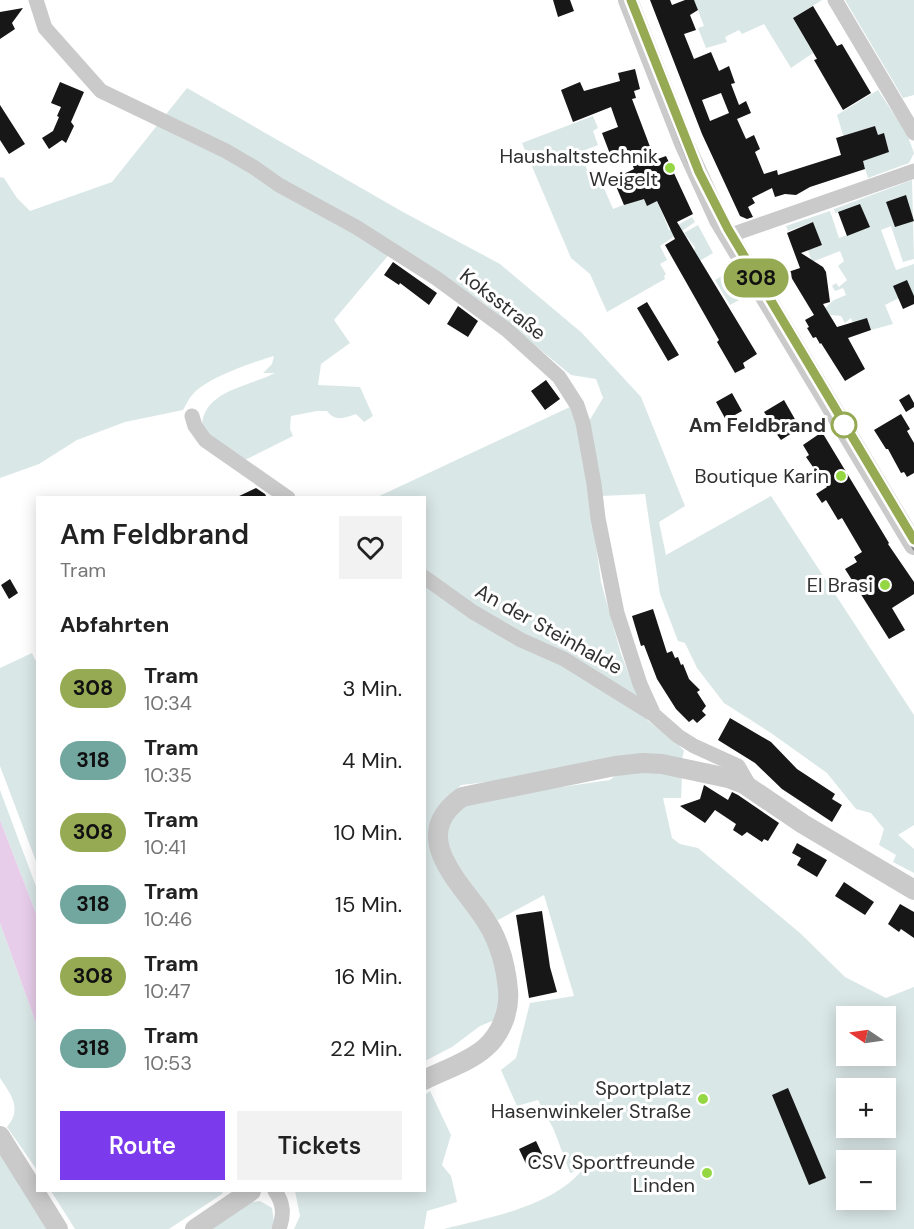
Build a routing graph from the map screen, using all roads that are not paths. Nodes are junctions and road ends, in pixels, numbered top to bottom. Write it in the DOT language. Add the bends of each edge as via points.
graph roads {
  1 [pos="36,0"];
  2 [pos="628,0"];
  3 [pos="835,0"];
  4 [pos="914,134"];
  5 [pos="914,171"];
  6 [pos="728,236"];
  7 [pos="192,416"];
  8 [pos="285,496"];
  9 [pos="914,545"];
  10 [pos="426,578"];
  11 [pos="654,715"];
  12 [pos="750,787"];
  13 [pos="914,890"];
  14 [pos="426,1079"];
  15 [pos="0,1136"];
  16 [pos="250,1192"];
  17 [pos="276,1192"];
  18 [pos="199,1226"];
  19 [pos="58,1229"];
  20 [pos="279,1229"];
  1 -- 11 [label="street, Koksstraße" via="45,28 101,91 226,151 356,227 507,330 559,377 577,405 583,423 617,614"];
  2 -- 6 [label="street" via="689,154"];
  3 -- 4 [label="street"];
  5 -- 6 [label="street"];
  6 -- 9 [label="street"];
  7 -- 8 [label="street" via="205,440"];
  10 -- 11 [label="street, An der Steinhalde" via="473,612 521,640 564,658"];
  11 -- 12 [label="street, Koksstraße" via="694,746 738,766"];
  12 -- 13 [label="street" via="793,818"];
  12 -- 14 [label="street" via="711,774 637,763 469,794 450,806 439,825 440,853 495,938 505,966 508,1003 500,1029 486,1047"];
  15 -- 19 [label="street"];
  16 -- 18 [label="street"];
  17 -- 20 [label="street" via="283,1206"];
}
